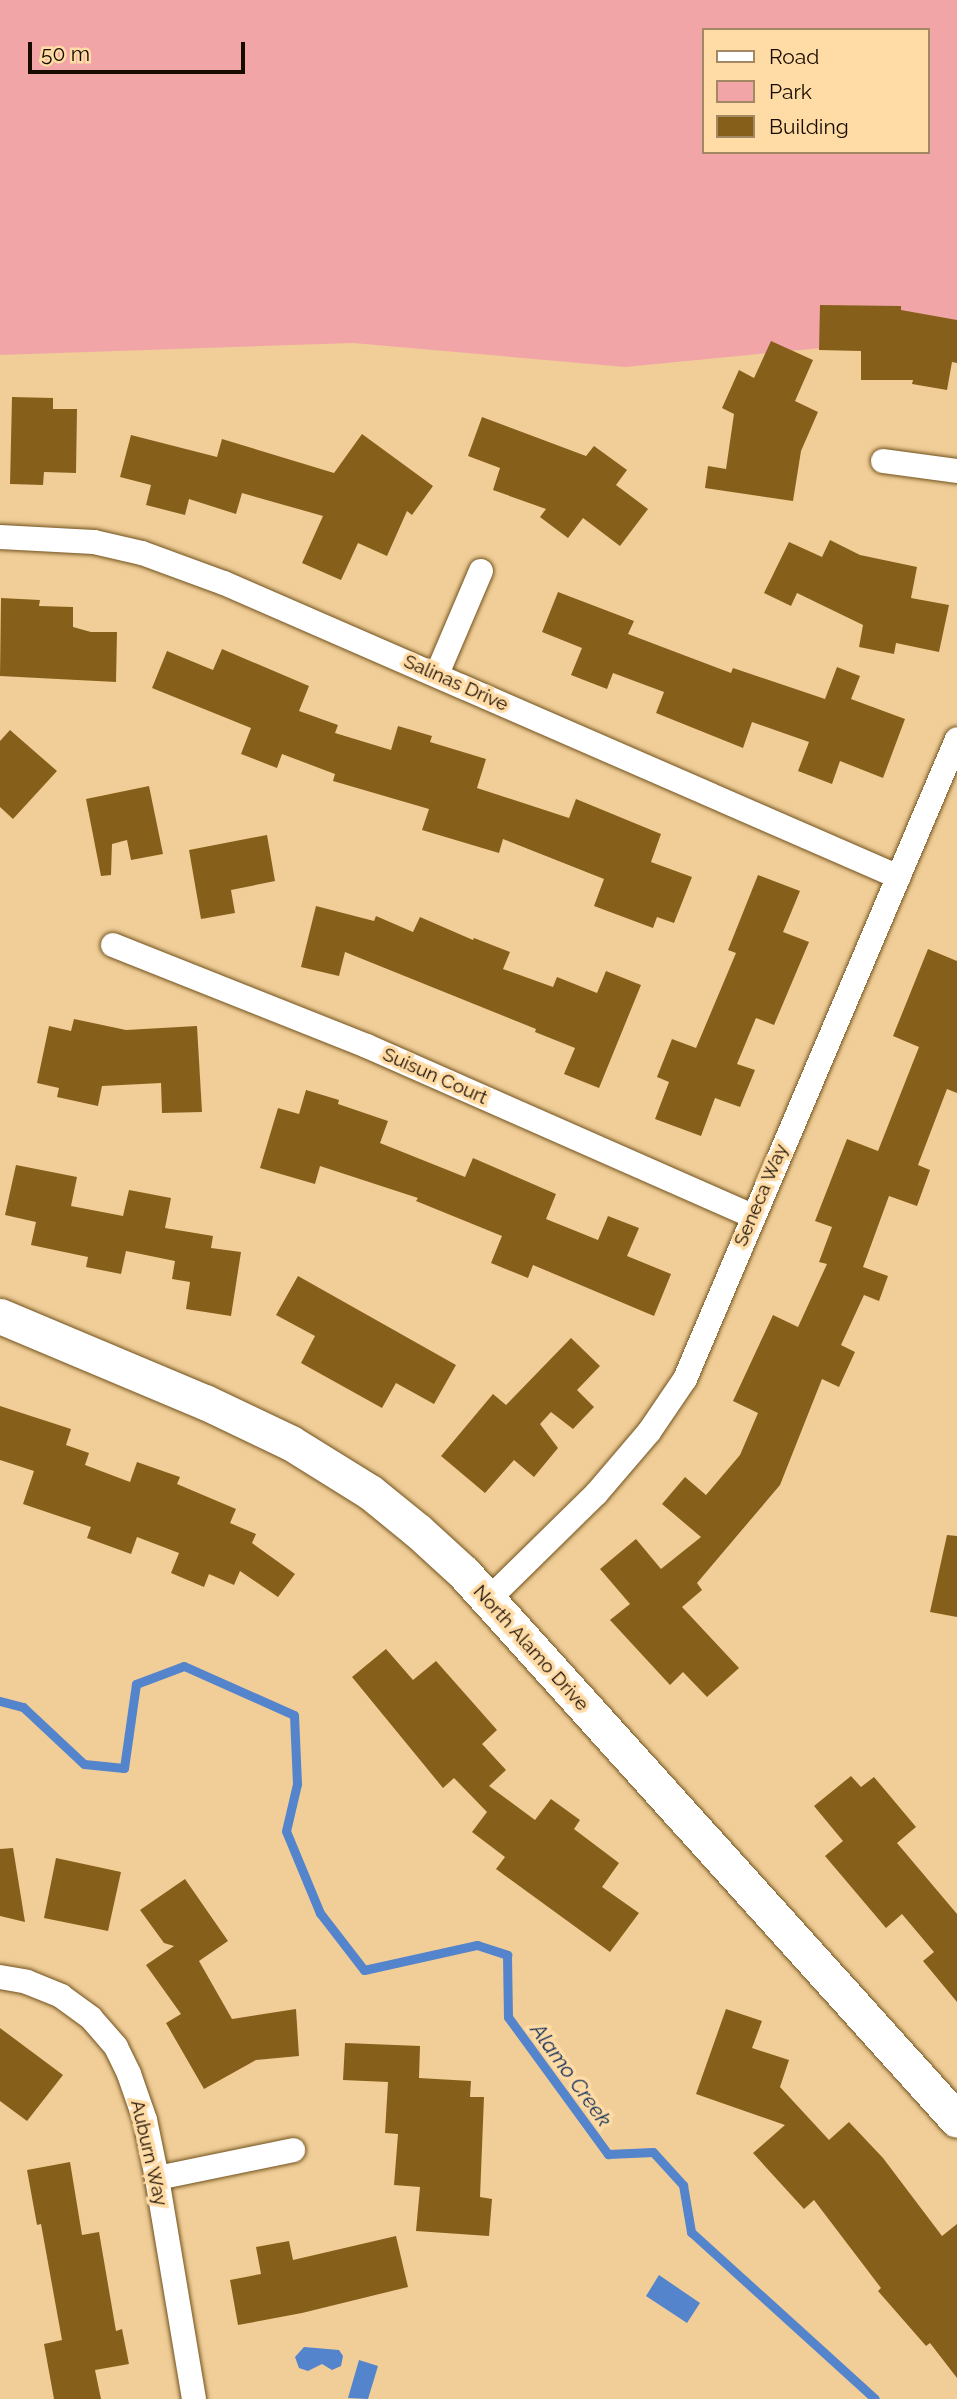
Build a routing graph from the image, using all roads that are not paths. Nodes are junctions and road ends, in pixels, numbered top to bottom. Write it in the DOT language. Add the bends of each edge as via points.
graph roads {
  1 [pos="883,461"];
  2 [pos="957,471"];
  3 [pos="0,537"];
  4 [pos="481,571"];
  5 [pos="437,674"];
  6 [pos="957,739"];
  7 [pos="899,877"];
  8 [pos="113,946"];
  9 [pos="752,1216"];
  10 [pos="0,1316"];
  11 [pos="488,1600"];
  12 [pos="0,1977"];
  13 [pos="956,2118"];
  14 [pos="293,2150"];
  15 [pos="157,2178"];
  16 [pos="194,2399"];
  1 -- 2 [label="street"];
  3 -- 5 [label="street, Salinas Drive" via="94,542 142,553"];
  4 -- 5 [label="street"];
  5 -- 7 [label="street, Salinas Drive"];
  6 -- 7 [label="street, Seneca Way"];
  7 -- 9 [label="street, Seneca Way"];
  8 -- 9 [label="street, Suisun Court" via="368,1046"];
  9 -- 11 [label="street, Seneca Way" via="685,1379 649,1432 596,1494"];
  10 -- 11 [label="street, North Alamo Drive" via="291,1443 370,1492 409,1523"];
  11 -- 13 [label="street, North Alamo Drive"];
  12 -- 15 [label="street, Auburn Way" via="61,1996 91,2018 116,2047 145,2120"];
  14 -- 15 [label="street"];
  15 -- 16 [label="street, Auburn Way"];
}
